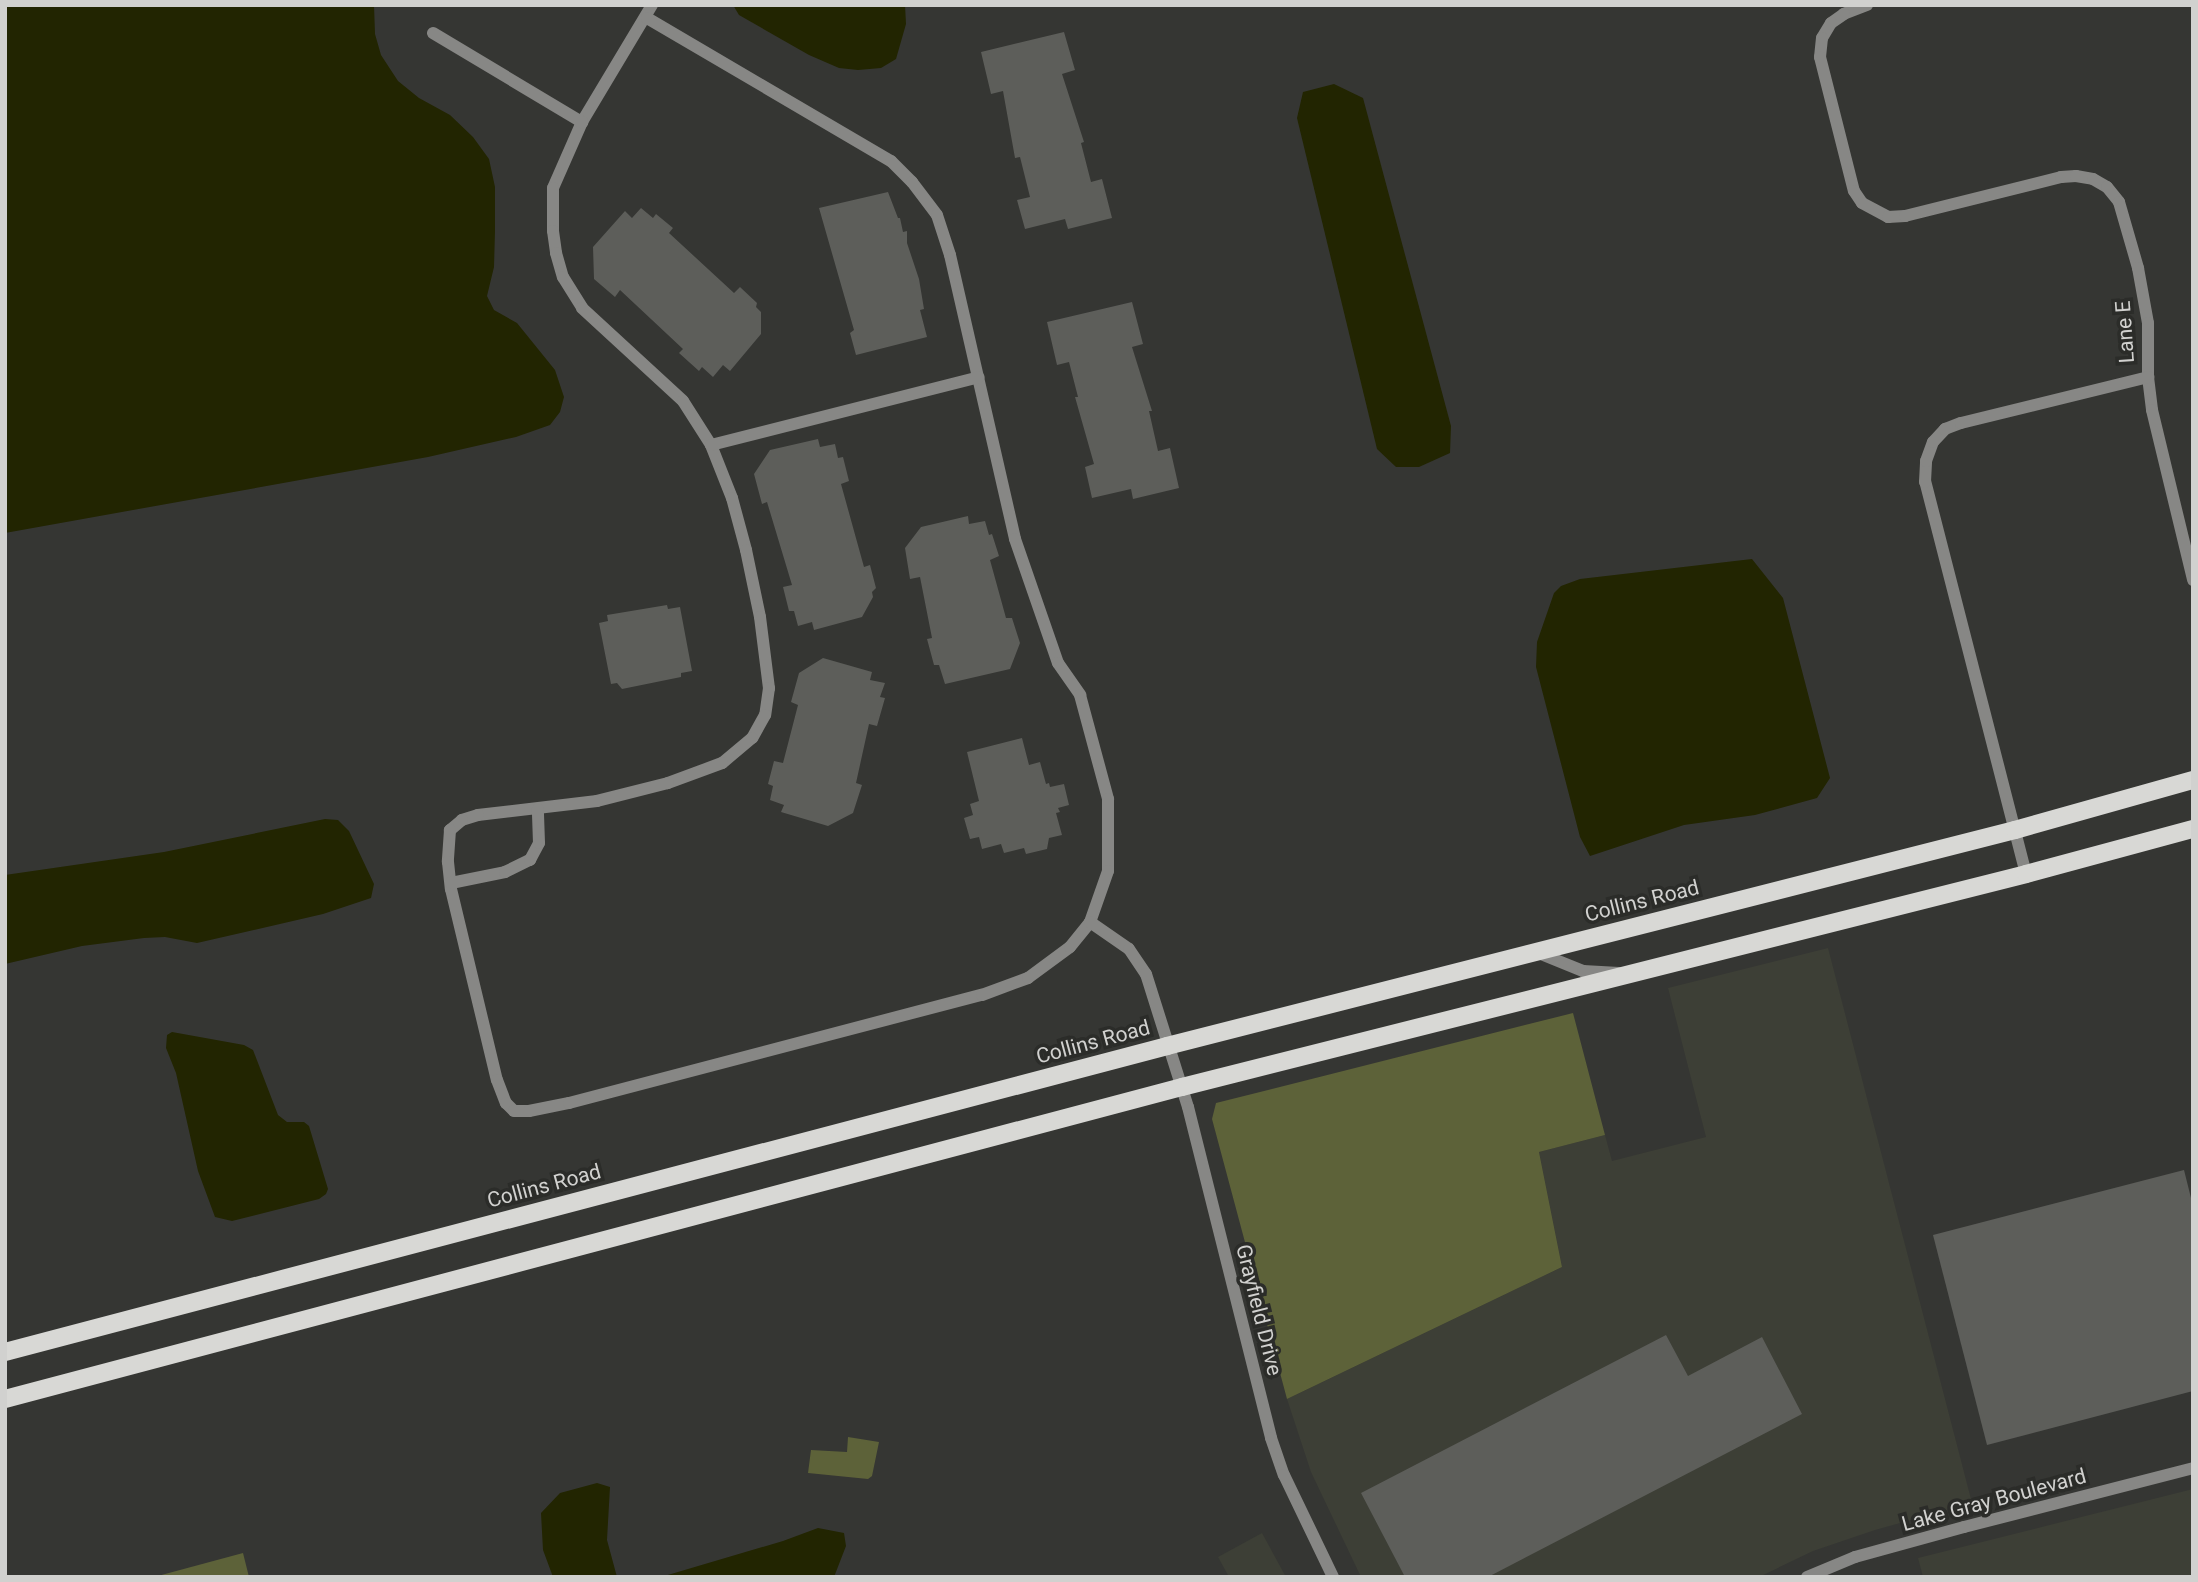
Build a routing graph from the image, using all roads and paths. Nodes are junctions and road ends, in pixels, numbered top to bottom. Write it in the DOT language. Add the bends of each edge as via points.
graph roads {
  1 [pos="1867,5"];
  2 [pos="649,11"];
  3 [pos="433,33"];
  4 [pos="582,122"];
  5 [pos="979,377"];
  6 [pos="2148,377"];
  7 [pos="711,445"];
  8 [pos="2193,580"];
  9 [pos="2193,779"];
  10 [pos="538,809"];
  11 [pos="2193,829"];
  12 [pos="2015,830"];
  13 [pos="2026,874"];
  14 [pos="451,883"];
  15 [pos="1090,922"];
  16 [pos="1536,951"];
  17 [pos="1632,974"];
  18 [pos="1167,1046"];
  19 [pos="1182,1087"];
  20 [pos="5,1352"];
  21 [pos="5,1399"];
  22 [pos="2193,1468"];
  23 [pos="1333,1577"];
  24 [pos="1807,1577"];
  1 -- 6 [label="street, Lane E" via="1831,23 1822,38 1820,57 1854,191 1862,203 1888,217 1905,216 2061,177 2093,178 2119,202 2138,268 2148,323"];
  2 -- 4 [label="street"];
  2 -- 5 [label="street" via="891,161 912,182 937,215"];
  3 -- 4 [label="street"];
  4 -- 7 [label="street" via="553,188 552,231 563,277 582,308 683,401"];
  5 -- 7 [label="street"];
  5 -- 15 [label="street" via="1026,574 1058,663 1080,695 1108,799 1108,871"];
  6 -- 8 [label="street"];
  6 -- 12 [label="street, Lane E" via="1945,429 1933,442 1926,461 1925,482"];
  7 -- 10 [label="street" via="732,498 760,617 769,688 765,715 752,738 722,763 621,795"];
  9 -- 12 [label="main road, Collins Road"];
  10 -- 14 [label="street" via="539,843 530,860 505,872"];
  10 -- 14 [label="street" via="478,815 450,830"];
  11 -- 13 [label="main road"];
  12 -- 13 [label="street, Lane E"];
  12 -- 16 [label="main road, Collins Road"];
  13 -- 17 [label="main road"];
  14 -- 15 [label="street" via="497,1080 506,1104 514,1111 569,1103 982,995 1028,978 1070,947"];
  15 -- 18 [label="street, Grayfield Drive" via="1129,949 1146,974"];
  16 -- 17 [label="street" via="1583,971"];
  16 -- 18 [label="main road, Collins Road"];
  17 -- 19 [label="main road"];
  18 -- 19 [label="street, Grayfield Drive"];
  18 -- 20 [label="main road, Collins Road"];
  19 -- 21 [label="main road"];
  19 -- 23 [label="street, Grayfield Drive" via="1271,1438"];
  22 -- 24 [label="street, Lake Gray Boulevard" via="1855,1557"];
}
